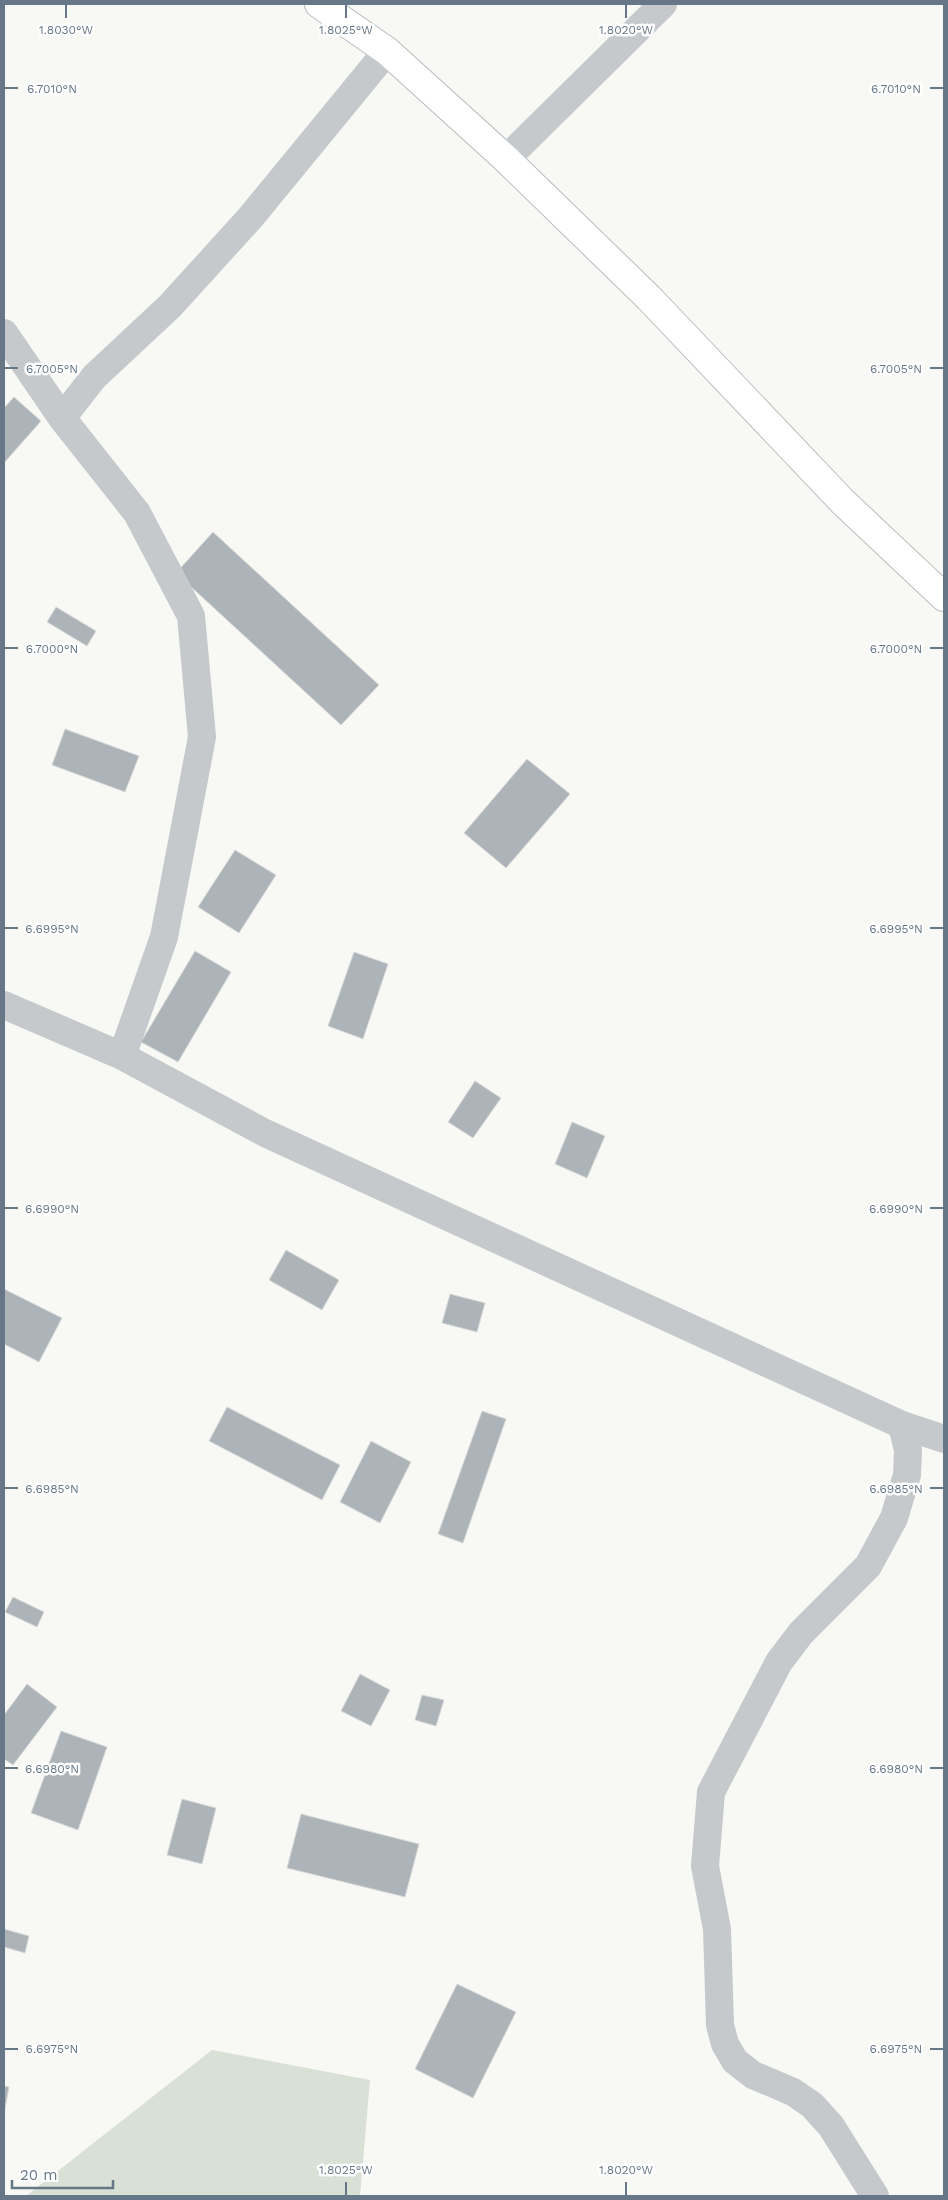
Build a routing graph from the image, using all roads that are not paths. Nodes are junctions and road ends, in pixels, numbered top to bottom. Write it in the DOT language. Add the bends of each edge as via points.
graph roads {
  1 [pos="319,4"];
  2 [pos="663,4"];
  3 [pos="387,51"];
  4 [pos="506,159"];
  5 [pos="4,333"];
  6 [pos="62,418"];
  7 [pos="944,597"];
  8 [pos="4,1005"];
  9 [pos="122,1056"];
  10 [pos="902,1425"];
  11 [pos="944,1439"];
  12 [pos="875,2196"];
  1 -- 3 [label="street"];
  2 -- 4 [label="street"];
  3 -- 4 [label="street"];
  3 -- 6 [label="street" via="250,218 170,306 94,377"];
  4 -- 7 [label="street" via="649,298 843,502"];
  5 -- 6 [label="street"];
  6 -- 9 [label="street" via="137,513 191,616 193,635 202,737 164,937"];
  8 -- 9 [label="street"];
  9 -- 10 [label="street" via="264,1133"];
  10 -- 11 [label="street"];
  10 -- 12 [label="street" via="908,1450 907,1475 894,1518 868,1566 801,1633 779,1662 711,1792 705,1866 717,1929 720,2025 725,2044 735,2061 753,2075 793,2092 812,2105 831,2126"];
}
